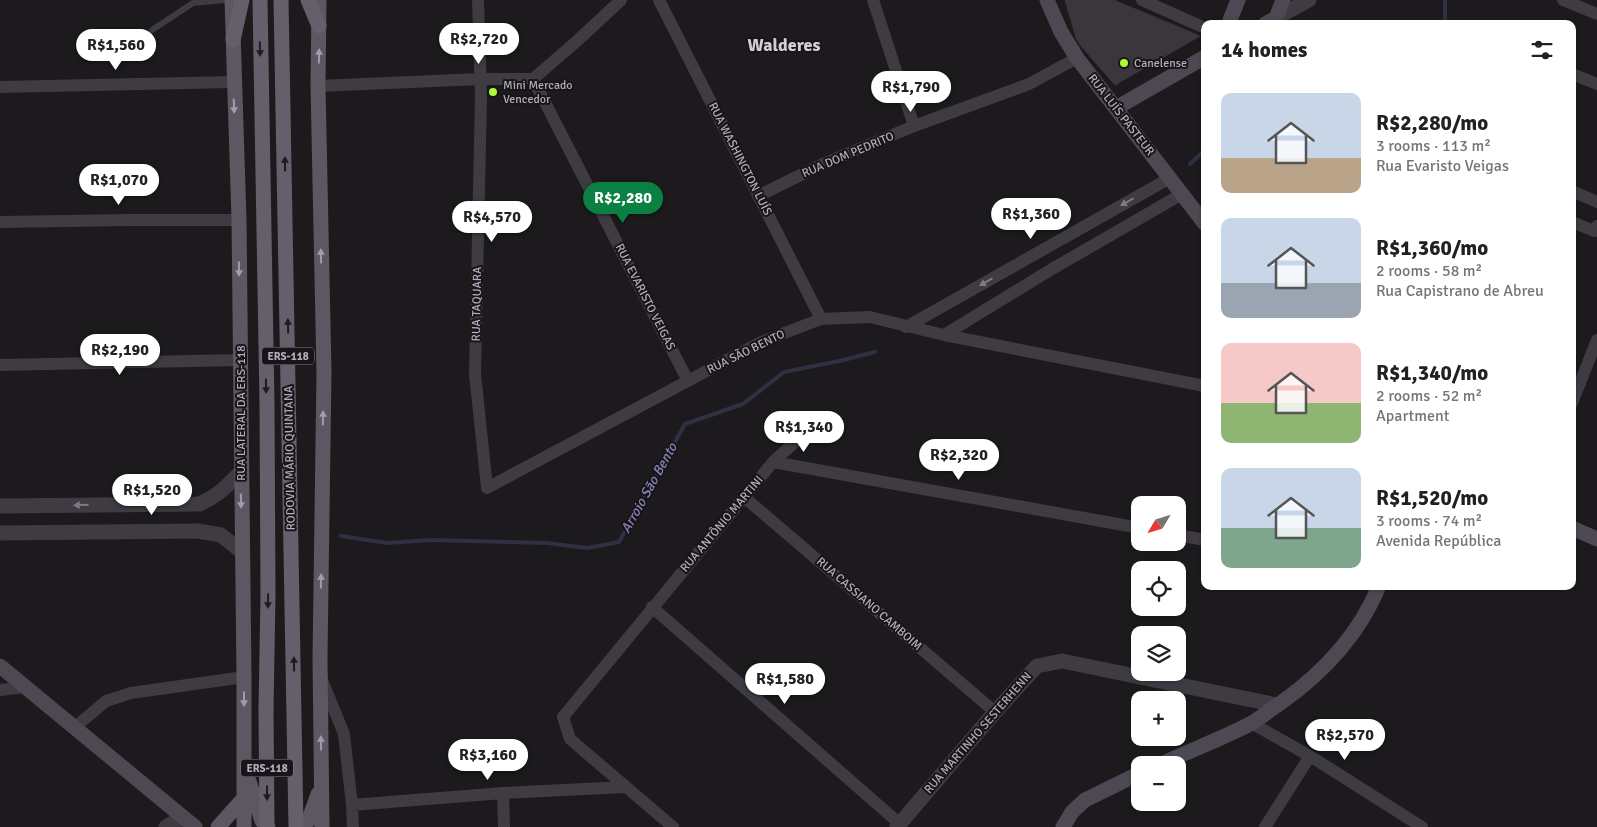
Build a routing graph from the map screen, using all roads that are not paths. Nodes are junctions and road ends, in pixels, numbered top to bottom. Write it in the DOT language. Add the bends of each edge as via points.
graph roads {
  1 [pos="226,0"];
  2 [pos="232,0"];
  3 [pos="242,0"];
  4 [pos="260,0"];
  5 [pos="281,0"];
  6 [pos="308,0"];
  7 [pos="319,0"];
  8 [pos="478,0"];
  9 [pos="621,0"];
  10 [pos="659,0"];
  11 [pos="873,0"];
  12 [pos="1048,0"];
  13 [pos="1142,0"];
  14 [pos="1238,0"];
  15 [pos="1283,0"];
  16 [pos="1309,0"];
  17 [pos="1563,0"];
  18 [pos="1597,14"];
  19 [pos="1230,20"];
  20 [pos="1272,20"];
  21 [pos="1273,20"];
  22 [pos="319,26"];
  23 [pos="1201,26"];
  24 [pos="152,30"];
  25 [pos="233,40"];
  26 [pos="1077,58"];
  27 [pos="1201,59"];
  28 [pos="1576,76"];
  29 [pos="480,79"];
  30 [pos="533,79"];
  31 [pos="233,82"];
  32 [pos="1597,84"];
  33 [pos="318,86"];
  34 [pos="0,87"];
  35 [pos="1116,108"];
  36 [pos="914,126"];
  37 [pos="1170,178"];
  38 [pos="1576,193"];
  39 [pos="1182,194"];
  40 [pos="758,196"];
  41 [pos="1597,202"];
  42 [pos="1201,219"];
  43 [pos="239,220"];
  44 [pos="0,222"];
  45 [pos="1576,224"];
  46 [pos="1597,226"];
  47 [pos="1041,250"];
  48 [pos="1052,269"];
  49 [pos="821,319"];
  50 [pos="906,327"];
  51 [pos="944,335"];
  52 [pos="1597,340"];
  53 [pos="240,360"];
  54 [pos="0,364"];
  55 [pos="688,381"];
  56 [pos="1201,385"];
  57 [pos="1576,393"];
  58 [pos="816,423"];
  59 [pos="774,462"];
  60 [pos="241,472"];
  61 [pos="487,488"];
  62 [pos="744,497"];
  63 [pos="135,504"];
  64 [pos="0,506"];
  65 [pos="34,506"];
  66 [pos="1131,526"];
  67 [pos="1576,530"];
  68 [pos="138,532"];
  69 [pos="0,533"];
  70 [pos="34,533"];
  71 [pos="1186,536"];
  72 [pos="1201,539"];
  73 [pos="1597,539"];
  74 [pos="242,552"];
  75 [pos="1377,590"];
  76 [pos="652,607"];
  77 [pos="0,666"];
  78 [pos="320,675"];
  79 [pos="244,677"];
  80 [pos="26,688"];
  81 [pos="0,690"];
  82 [pos="1277,705"];
  83 [pos="995,712"];
  84 [pos="1250,723"];
  85 [pos="74,728"];
  86 [pos="1178,756"];
  87 [pos="1310,756"];
  88 [pos="245,768"];
  89 [pos="322,770"];
  90 [pos="1131,778"];
  91 [pos="625,787"];
  92 [pos="503,793"];
  93 [pos="244,798"];
  94 [pos="352,805"];
  95 [pos="192,824"];
  96 [pos="899,825"];
  97 [pos="166,827"];
  98 [pos="218,827"];
  99 [pos="244,827"];
  100 [pos="267,827"];
  101 [pos="296,827"];
  102 [pos="304,827"];
  103 [pos="322,827"];
  104 [pos="353,827"];
  105 [pos="504,827"];
  106 [pos="673,827"];
  107 [pos="1063,827"];
  108 [pos="1265,827"];
  109 [pos="1422,827"];
  1 -- 24 [label="lane" via="193,3"];
  2 -- 25 [label="main road, RUA LATERAL DA ERS-118"];
  3 -- 25 [label="highway"];
  4 -- 100 [label="highway, RODOVIA MÁRIO QUINTANA / ERS-118, one-way, bridge" via="267,413"];
  101 -- 5 [label="highway, RODOVIA MÁRIO QUINTANA / ERS-118, one-way"];
  6 -- 22 [label="highway"];
  7 -- 22 [label="main road"];
  8 -- 29 [label="street, RUA TAQUARA"];
  9 -- 30 [label="street"];
  10 -- 40 [label="street, RUA WASHINGTON LUÍS"];
  11 -- 36 [label="street"];
  12 -- 26 [label="main road, RUA LUÍS PASTEUR" via="1061,32"];
  13 -- 23 [label="street"];
  14 -- 19 [label="main road"];
  15 -- 20 [label="main road"];
  16 -- 21 [label="street"];
  17 -- 18 [label="street"];
  33 -- 22 [label="main road, one-way"];
  25 -- 31 [label="main road, RUA LATERAL DA ERS-118"];
  26 -- 35 [label="main road, RUA LUÍS PASTEUR"];
  26 -- 36 [label="street, RUA DOM PEDRITO" via="1029,84"];
  27 -- 35 [label="main road"];
  28 -- 32 [label="street"];
  29 -- 30 [label="street"];
  29 -- 33 [label="street"];
  29 -- 61 [label="street, RUA TAQUARA" via="475,374"];
  30 -- 55 [label="street, RUA EVARISTO VEIGAS"];
  31 -- 34 [label="street"];
  31 -- 43 [label="main road, RUA LATERAL DA ERS-118, one-way"];
  78 -- 33 [label="main road, one-way" via="324,372"];
  35 -- 37 [label="main road, RUA LUÍS PASTEUR"];
  36 -- 40 [label="street, RUA DOM PEDRITO" via="823,164"];
  37 -- 39 [label="main road, RUA LUÍS PASTEUR"];
  37 -- 47 [label="street, one-way"];
  38 -- 41 [label="street"];
  39 -- 42 [label="main road, RUA LUÍS PASTEUR"];
  39 -- 48 [label="street"];
  40 -- 49 [label="street, RUA WASHINGTON LUÍS"];
  43 -- 44 [label="street"];
  43 -- 53 [label="main road, RUA LATERAL DA ERS-118, one-way"];
  45 -- 46 [label="street" via="1594,231"];
  47 -- 48 [label="street"];
  47 -- 50 [label="street, one-way"];
  48 -- 51 [label="street"];
  49 -- 50 [label="street, RUA SÃO BENTO" via="870,318"];
  49 -- 55 [label="street, RUA SÃO BENTO" via="761,342"];
  50 -- 51 [label="street, RUA SÃO BENTO"];
  51 -- 56 [label="street, RUA SÃO BENTO"];
  52 -- 57 [label="street"];
  53 -- 54 [label="street"];
  53 -- 60 [label="main road, RUA LATERAL DA ERS-118"];
  55 -- 61 [label="street, RUA SÃO BENTO"];
  58 -- 59 [label="street, RUA ANTÔNIO MARTINI"];
  59 -- 62 [label="street, RUA ANTÔNIO MARTINI"];
  59 -- 66 [label="street"];
  60 -- 63 [label="street" via="218,494 199,504"];
  60 -- 74 [label="main road, RUA LATERAL DA ERS-118, one-way"];
  62 -- 76 [label="street, RUA ANTÔNIO MARTINI"];
  62 -- 83 [label="street, RUA CASSIANO CAMBOIM"];
  63 -- 65 [label="street, one-way"];
  63 -- 68 [label="street"];
  64 -- 65 [label="street"];
  65 -- 70 [label="street"];
  67 -- 73 [label="main road"];
  68 -- 70 [label="street"];
  68 -- 74 [label="street" via="213,533"];
  69 -- 70 [label="street"];
  71 -- 72 [label="street"];
  74 -- 79 [label="main road, RUA LATERAL DA ERS-118"];
  75 -- 82 [label="main road" via="1364,618 1332,660"];
  76 -- 91 [label="street, RUA ANTÔNIO MARTINI" via="563,717 570,739"];
  76 -- 96 [label="street"];
  77 -- 80 [label="main road"];
  89 -- 78 [label="main road, one-way"];
  78 -- 94 [label="street" via="344,734"];
  79 -- 85 [label="street" via="131,693 106,701"];
  79 -- 88 [label="main road, RUA LATERAL DA ERS-118, one-way"];
  80 -- 81 [label="street"];
  80 -- 85 [label="main road"];
  82 -- 83 [label="street, RUA MARTINHO SESTERHENN" via="1062,660 1037,666"];
  82 -- 84 [label="main road"];
  83 -- 96 [label="street, RUA MARTINHO SESTERHENN"];
  84 -- 86 [label="main road"];
  84 -- 87 [label="street"];
  85 -- 95 [label="main road"];
  87 -- 108 [label="street"];
  87 -- 109 [label="street"];
  88 -- 93 [label="main road, RUA LATERAL DA ERS-118"];
  88 -- 100 [label="main road" via="256,807"];
  89 -- 102 [label="main road" via="318,796"];
  89 -- 103 [label="main road"];
  90 -- 107 [label="main road" via="1085,800"];
  91 -- 92 [label="street"];
  91 -- 106 [label="street"];
  92 -- 94 [label="street"];
  92 -- 105 [label="street"];
  93 -- 98 [label="main road"];
  93 -- 99 [label="main road, RUA LATERAL DA ERS-118"];
  94 -- 104 [label="street"];
  95 -- 97 [label="street"];
}
